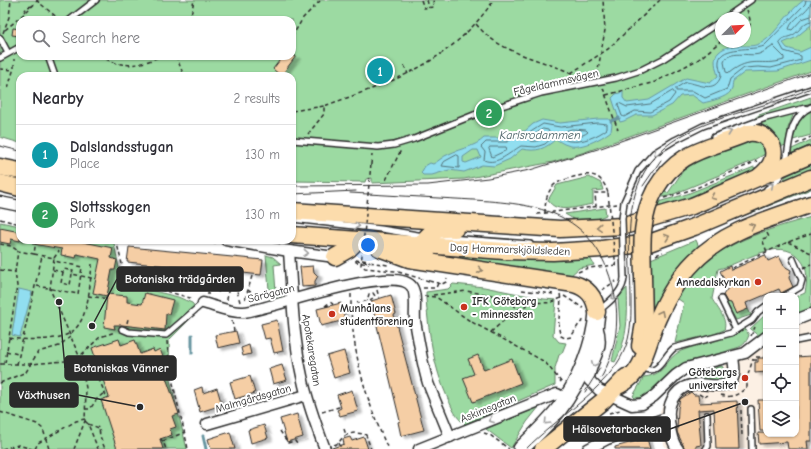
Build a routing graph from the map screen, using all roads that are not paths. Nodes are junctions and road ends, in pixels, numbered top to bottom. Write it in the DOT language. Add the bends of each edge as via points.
graph roads {
  1 [pos="96,0"];
  2 [pos="751,0"];
  3 [pos="734,12"];
  4 [pos="75,16"];
  5 [pos="715,25"];
  6 [pos="0,38"];
  7 [pos="16,49"];
  8 [pos="9,53"];
  9 [pos="0,58"];
  10 [pos="49,60"];
  11 [pos="54,72"];
  12 [pos="811,89"];
  13 [pos="811,107"];
  14 [pos="296,140"];
  15 [pos="696,151"];
  16 [pos="811,155"];
  17 [pos="785,166"];
  18 [pos="0,167"];
  19 [pos="760,177"];
  20 [pos="0,178"];
  21 [pos="811,178"];
  22 [pos="15,182"];
  23 [pos="0,192"];
  24 [pos="0,202"];
  25 [pos="811,204"];
  26 [pos="16,205"];
  27 [pos="296,211"];
  28 [pos="296,219"];
  29 [pos="532,220"];
  30 [pos="702,225"];
  31 [pos="296,235"];
  32 [pos="358,240"];
  33 [pos="425,242"];
  34 [pos="238,244"];
  35 [pos="535,244"];
  36 [pos="550,245"];
  37 [pos="602,249"];
  38 [pos="289,251"];
  39 [pos="335,256"];
  40 [pos="793,259"];
  41 [pos="445,270"];
  42 [pos="789,293"];
  43 [pos="721,299"];
  44 [pos="292,300"];
  45 [pos="205,304"];
  46 [pos="763,308"];
  47 [pos="589,314"];
  48 [pos="811,314"];
  49 [pos="799,319"];
  50 [pos="122,329"];
  51 [pos="736,330"];
  52 [pos="811,338"];
  53 [pos="763,339"];
  54 [pos="799,340"];
  55 [pos="733,357"];
  56 [pos="638,365"];
  57 [pos="615,390"];
  58 [pos="306,394"];
  59 [pos="560,397"];
  60 [pos="751,409"];
  61 [pos="707,415"];
  62 [pos="669,417"];
  63 [pos="207,424"];
  64 [pos="450,437"];
  65 [pos="325,449"];
  66 [pos="419,449"];
  67 [pos="521,449"];
  68 [pos="543,449"];
  69 [pos="588,449"];
  70 [pos="678,449"];
  71 [pos="706,449"];
  72 [pos="752,449"];
  1 -- 4 [label="lane"];
  2 -- 3 [label="lane"];
  5 -- 14 [label="lane, Fågeldammsvägen" via="641,70 534,95 404,142 378,147"];
  6 -- 8 [label="lane"];
  7 -- 8 [label="lane"];
  8 -- 9 [label="lane"];
  10 -- 11 [label="lane"];
  12 -- 47 [label="lane, one-way, bridge" via="703,126 654,154 638,171 624,202 623,286 619,292"];
  15 -- 13 [label="lane, one-way" via="700,144 712,138 766,118"];
  13 -- 17 [label="lane" via="802,113 793,125"];
  15 -- 19 [label="main road" via="748,133 759,133 770,141 773,152 771,164"];
  15 -- 56 [label="main road, bridge" via="670,170 658,194 647,206 643,224 644,323"];
  16 -- 17 [label="main road, Dag Hammarskjöldsleden"];
  17 -- 19 [label="main road, Dag Hammarskjöldsleden"];
  30 -- 17 [label="lane, one-way" via="718,211 765,191 775,183"];
  18 -- 22 [label="main road"];
  19 -- 29 [label="main road, Dag Hammarskjöldsleden, one-way" via="692,206 624,226 560,229"];
  20 -- 22 [label="lane"];
  21 -- 30 [label="main road, Dag Hammarskjöldsleden"];
  22 -- 23 [label="main road"];
  24 -- 26 [label="street"];
  56 -- 25 [label="main road, one-way" via="668,298 681,277 710,247 732,234"];
  27 -- 29 [label="main road, Dag Hammarskjöldsleden"];
  28 -- 33 [label="lane, one-way" via="381,229"];
  29 -- 33 [label="main road" via="511,231 434,231"];
  37 -- 30 [label="main road, Dag Hammarskjöldsleden, one-way" via="649,243"];
  31 -- 32 [label="main road, Dag Hammarskjöldsleden"];
  32 -- 33 [label="main road, Dag Hammarskjöldsleden"];
  32 -- 39 [label="main road" via="349,249"];
  32 -- 41 [label="main road"];
  33 -- 35 [label="lane"];
  33 -- 37 [label="main road, Dag Hammarskjöldsleden" via="553,252"];
  33 -- 41 [label="main road" via="425,252 429,258"];
  34 -- 38 [label="street"];
  36 -- 37 [label="lane"];
  38 -- 39 [label="street, one-way"];
  38 -- 44 [label="street, Apotekaregatan"];
  40 -- 42 [label="lane" via="802,280 800,287"];
  41 -- 47 [label="main road, one-way" via="574,284 583,287"];
  43 -- 51 [label="lane"];
  44 -- 45 [label="street, Särögatan" via="244,312"];
  44 -- 58 [label="street, Apotekaregatan"];
  44 -- 64 [label="street, Särögatan" via="370,280 396,280 412,291 422,360"];
  45 -- 50 [label="lane" via="166,335 129,332"];
  46 -- 51 [label="lane" via="752,320"];
  47 -- 57 [label="street, one-way" via="601,340 589,380 599,390"];
  47 -- 59 [label="main road" via="592,346"];
  48 -- 49 [label="street"];
  51 -- 56 [label="lane" via="721,337 674,348 655,370"];
  52 -- 54 [label="lane"];
  53 -- 55 [label="street" via="745,353"];
  55 -- 57 [label="street" via="686,368 642,404 632,404"];
  55 -- 62 [label="street" via="734,372 729,383 696,384 682,389 674,394"];
  56 -- 57 [label="main road"];
  57 -- 68 [label="main road"];
  58 -- 63 [label="street, Malmgårdsgatan"];
  58 -- 65 [label="street, Apotekaregatan"];
  59 -- 64 [label="street, Askimsgatan, one-way"];
  59 -- 67 [label="main road, one-way" via="552,418"];
  60 -- 72 [label="lane"];
  61 -- 71 [label="lane"];
  62 -- 69 [label="street" via="607,439"];
  62 -- 70 [label="street" via="671,434"];
  64 -- 66 [label="street, Askimsgatan"];
}
